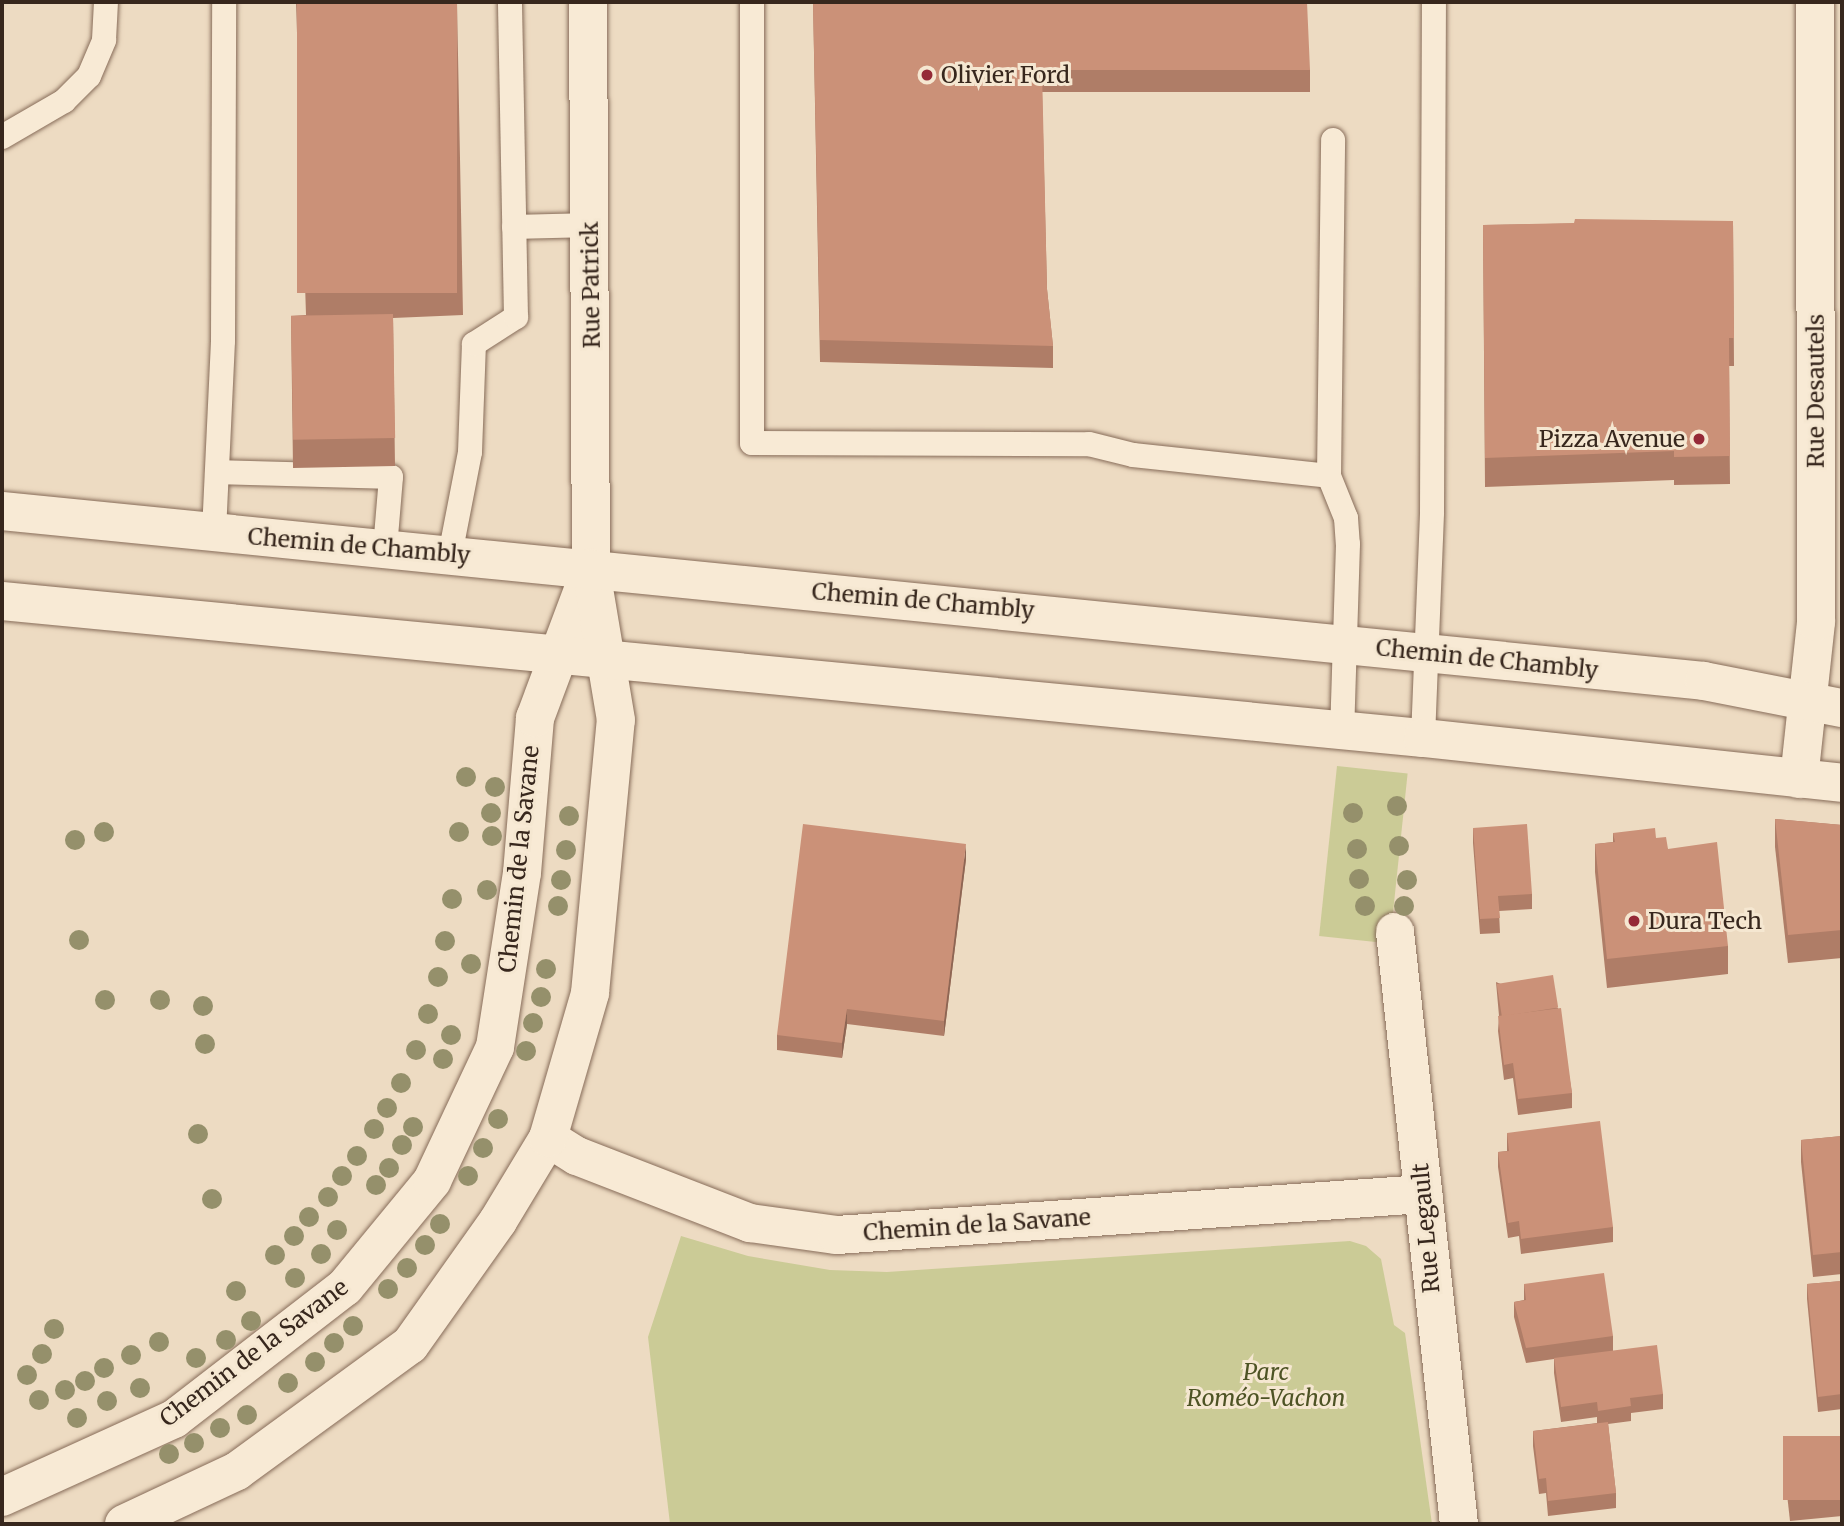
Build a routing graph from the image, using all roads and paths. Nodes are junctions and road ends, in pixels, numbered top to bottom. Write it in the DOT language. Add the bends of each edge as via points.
graph roads {
  1 [pos="106,2"];
  2 [pos="224,2"];
  3 [pos="510,2"];
  4 [pos="588,2"];
  5 [pos="752,2"];
  6 [pos="1434,2"];
  7 [pos="1815,2"];
  8 [pos="2,137"];
  9 [pos="1333,140"];
  10 [pos="591,225"];
  11 [pos="514,227"];
  12 [pos="217,472"];
  13 [pos="1329,476"];
  14 [pos="2,510"];
  15 [pos="214,533"];
  16 [pos="385,549"];
  17 [pos="450,555"];
  18 [pos="591,568"];
  19 [pos="2,601"];
  20 [pos="1346,645"];
  21 [pos="1429,653"];
  22 [pos="558,657"];
  23 [pos="606,661"];
  24 [pos="1824,704"];
  25 [pos="1342,731"];
  26 [pos="1423,738"];
  27 [pos="1799,779"];
  28 [pos="1842,783"];
  29 [pos="1395,932"];
  30 [pos="548,1138"];
  31 [pos="1424,1194"];
  32 [pos="2,1497"];
  33 [pos="124,1524"];
  34 [pos="1459,1524"];
  1 -- 8 [label="lane" via="104,40 89,76 64,101"];
  2 -- 12 [label="lane" via="223,341"];
  3 -- 11 [label="lane"];
  4 -- 10 [label="street, Rue Patrick"];
  5 -- 13 [label="lane" via="752,443 1088,444 1133,455"];
  6 -- 21 [label="lane"];
  7 -- 24 [label="street, Rue Desautels" via="1816,622"];
  9 -- 13 [label="lane"];
  10 -- 11 [label="lane"];
  10 -- 18 [label="street, Rue Patrick"];
  11 -- 17 [label="lane" via="516,317 474,344 470,452"];
  12 -- 15 [label="lane"];
  12 -- 16 [label="lane" via="391,477"];
  13 -- 20 [label="lane" via="1346,518 1349,544"];
  14 -- 15 [label="street, Chemin de Chambly"];
  15 -- 16 [label="street, Chemin de Chambly"];
  16 -- 17 [label="street, Chemin de Chambly"];
  17 -- 18 [label="street, Chemin de Chambly"];
  18 -- 20 [label="street, Chemin de Chambly"];
  18 -- 22 [label="street, Chemin de la Savane"];
  18 -- 23 [label="street"];
  19 -- 22 [label="street"];
  20 -- 21 [label="street, Chemin de Chambly"];
  20 -- 25 [label="lane"];
  21 -- 24 [label="street, Chemin de Chambly" via="1704,681"];
  21 -- 26 [label="lane"];
  22 -- 23 [label="street"];
  22 -- 32 [label="street, Chemin de la Savane" via="535,718 522,873 495,1047 432,1181 345,1287 174,1419"];
  23 -- 25 [label="street"];
  23 -- 30 [label="street" via="615,720 590,993"];
  24 -- 27 [label="street, Rue Desautels"];
  25 -- 26 [label="street"];
  26 -- 27 [label="street"];
  27 -- 28 [label="street"];
  29 -- 31 [label="street, Rue Legault"];
  30 -- 31 [label="street, Chemin de la Savane" via="577,1156 750,1223 837,1235"];
  30 -- 33 [label="street" via="498,1221 410,1345 237,1471"];
  31 -- 34 [label="street, Rue Legault"];
}
